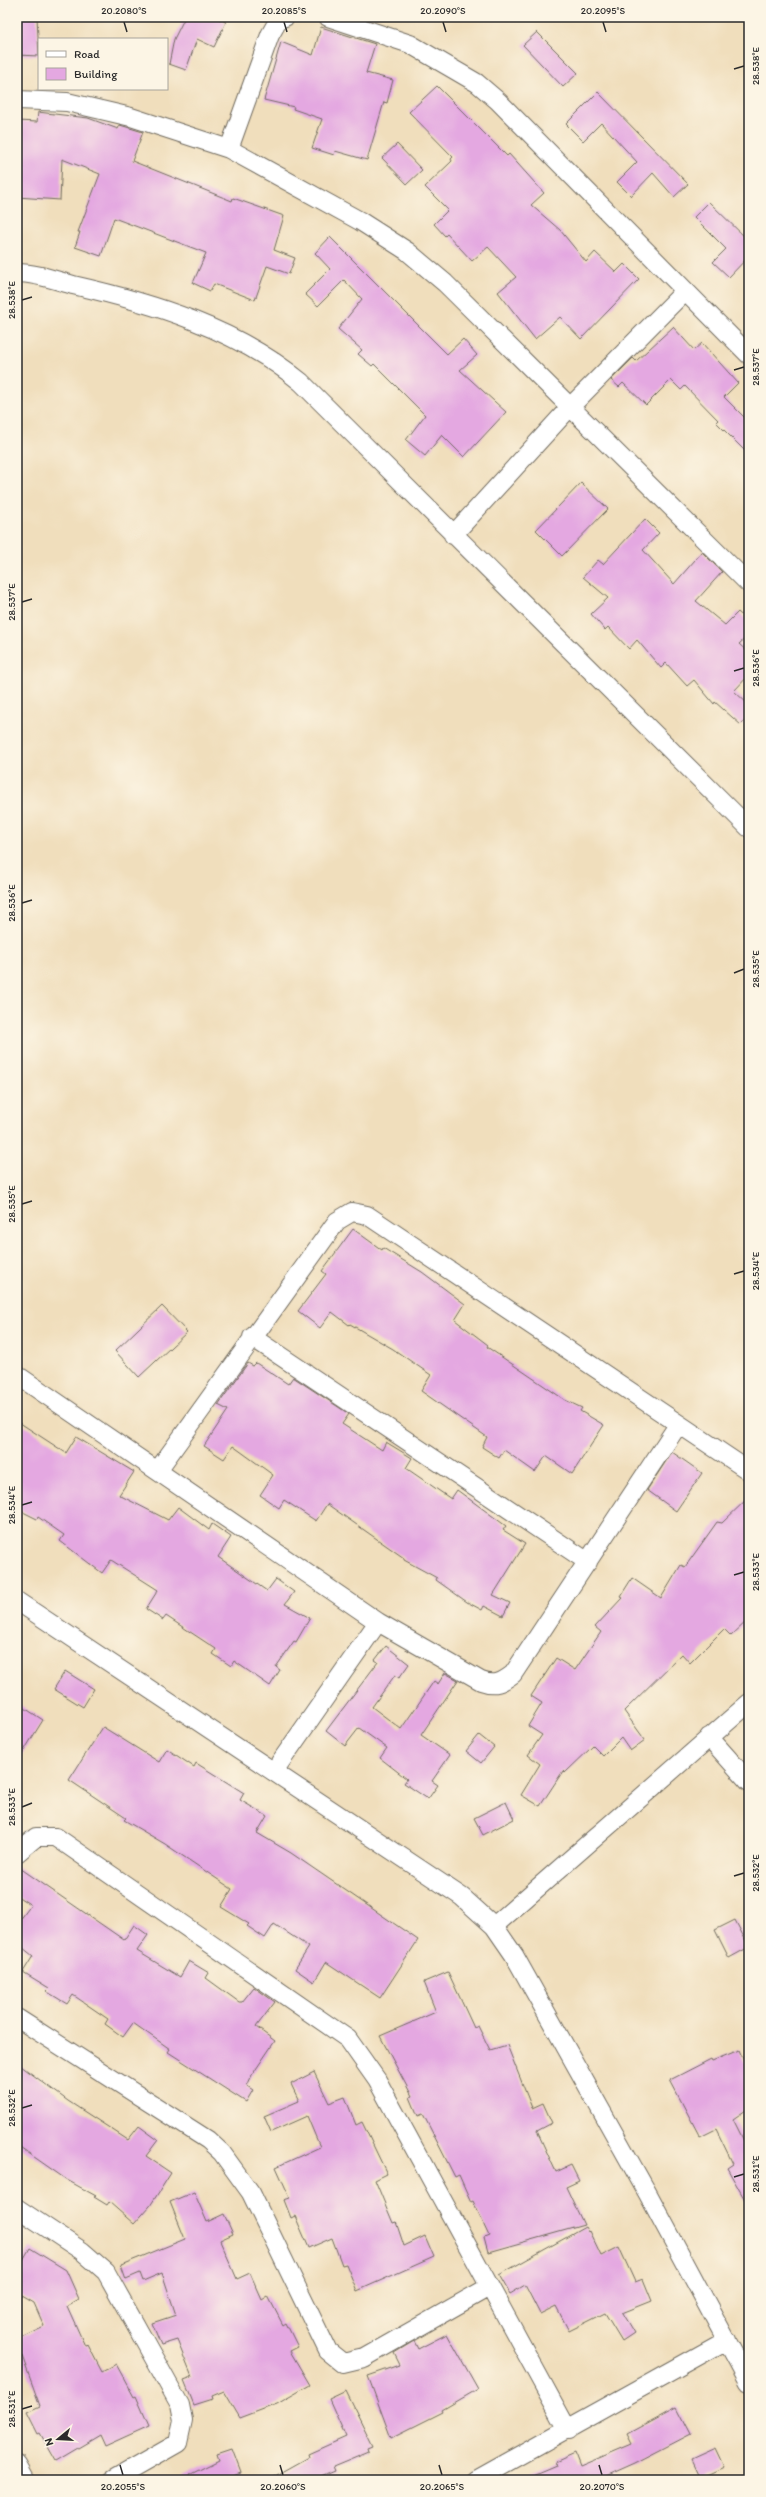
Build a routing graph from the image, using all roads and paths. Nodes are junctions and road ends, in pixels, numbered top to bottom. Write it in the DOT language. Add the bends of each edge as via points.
graph roads {
  1 [pos="285,17"];
  2 [pos="328,17"];
  3 [pos="17,100"];
  4 [pos="229,149"];
  5 [pos="17,273"];
  6 [pos="686,291"];
  7 [pos="749,355"];
  8 [pos="571,406"];
  9 [pos="453,535"];
  10 [pos="749,584"];
  11 [pos="749,828"];
  12 [pos="252,1337"];
  13 [pos="17,1375"];
  14 [pos="678,1425"];
  15 [pos="158,1470"];
  16 [pos="749,1471"];
  17 [pos="588,1562"];
  18 [pos="17,1601"];
  19 [pos="378,1622"];
  20 [pos="749,1703"];
  21 [pos="709,1737"];
  22 [pos="274,1772"];
  23 [pos="749,1782"];
  24 [pos="17,1853"];
  25 [pos="494,1926"];
  26 [pos="17,2018"];
  27 [pos="17,2208"];
  28 [pos="489,2287"];
  29 [pos="727,2340"];
  30 [pos="749,2382"];
  31 [pos="568,2430"];
  32 [pos="17,2464"];
  33 [pos="26,2480"];
  34 [pos="113,2480"];
  35 [pos="475,2480"];
  1 -- 4 [label="street" via="279,19 270,35"];
  2 -- 6 [label="street" via="410,44 477,83 498,101"];
  3 -- 4 [label="street" via="67,102 131,117"];
  4 -- 8 [label="street" via="360,221 407,251 445,283"];
  5 -- 9 [label="street" via="95,290 210,327 278,363 301,382"];
  6 -- 7 [label="street"];
  6 -- 8 [label="street"];
  8 -- 9 [label="street"];
  8 -- 10 [label="street"];
  9 -- 11 [label="street"];
  12 -- 14 [label="street" via="337,1221 352,1212 360,1212"];
  12 -- 15 [label="street"];
  12 -- 17 [label="street"];
  13 -- 15 [label="street"];
  14 -- 16 [label="street"];
  14 -- 17 [label="street"];
  15 -- 19 [label="street"];
  17 -- 19 [label="street" via="513,1674 502,1683 492,1685 481,1681"];
  18 -- 22 [label="street"];
  19 -- 22 [label="street"];
  20 -- 21 [label="street"];
  21 -- 23 [label="street"];
  21 -- 25 [label="street"];
  22 -- 25 [label="street" via="462,1897"];
  24 -- 28 [label="street" via="36,1838 56,1837 348,2038 377,2080"];
  25 -- 29 [label="street" via="514,1955 641,2180"];
  26 -- 28 [label="street" via="208,2140 222,2153 251,2193 328,2350 335,2359 343,2363 364,2358"];
  27 -- 34 [label="street" via="82,2251 106,2272 180,2405 183,2420 178,2443"];
  28 -- 31 [label="street"];
  29 -- 30 [label="street"];
  29 -- 31 [label="street"];
  31 -- 35 [label="street"];
  32 -- 33 [label="street"];
}
